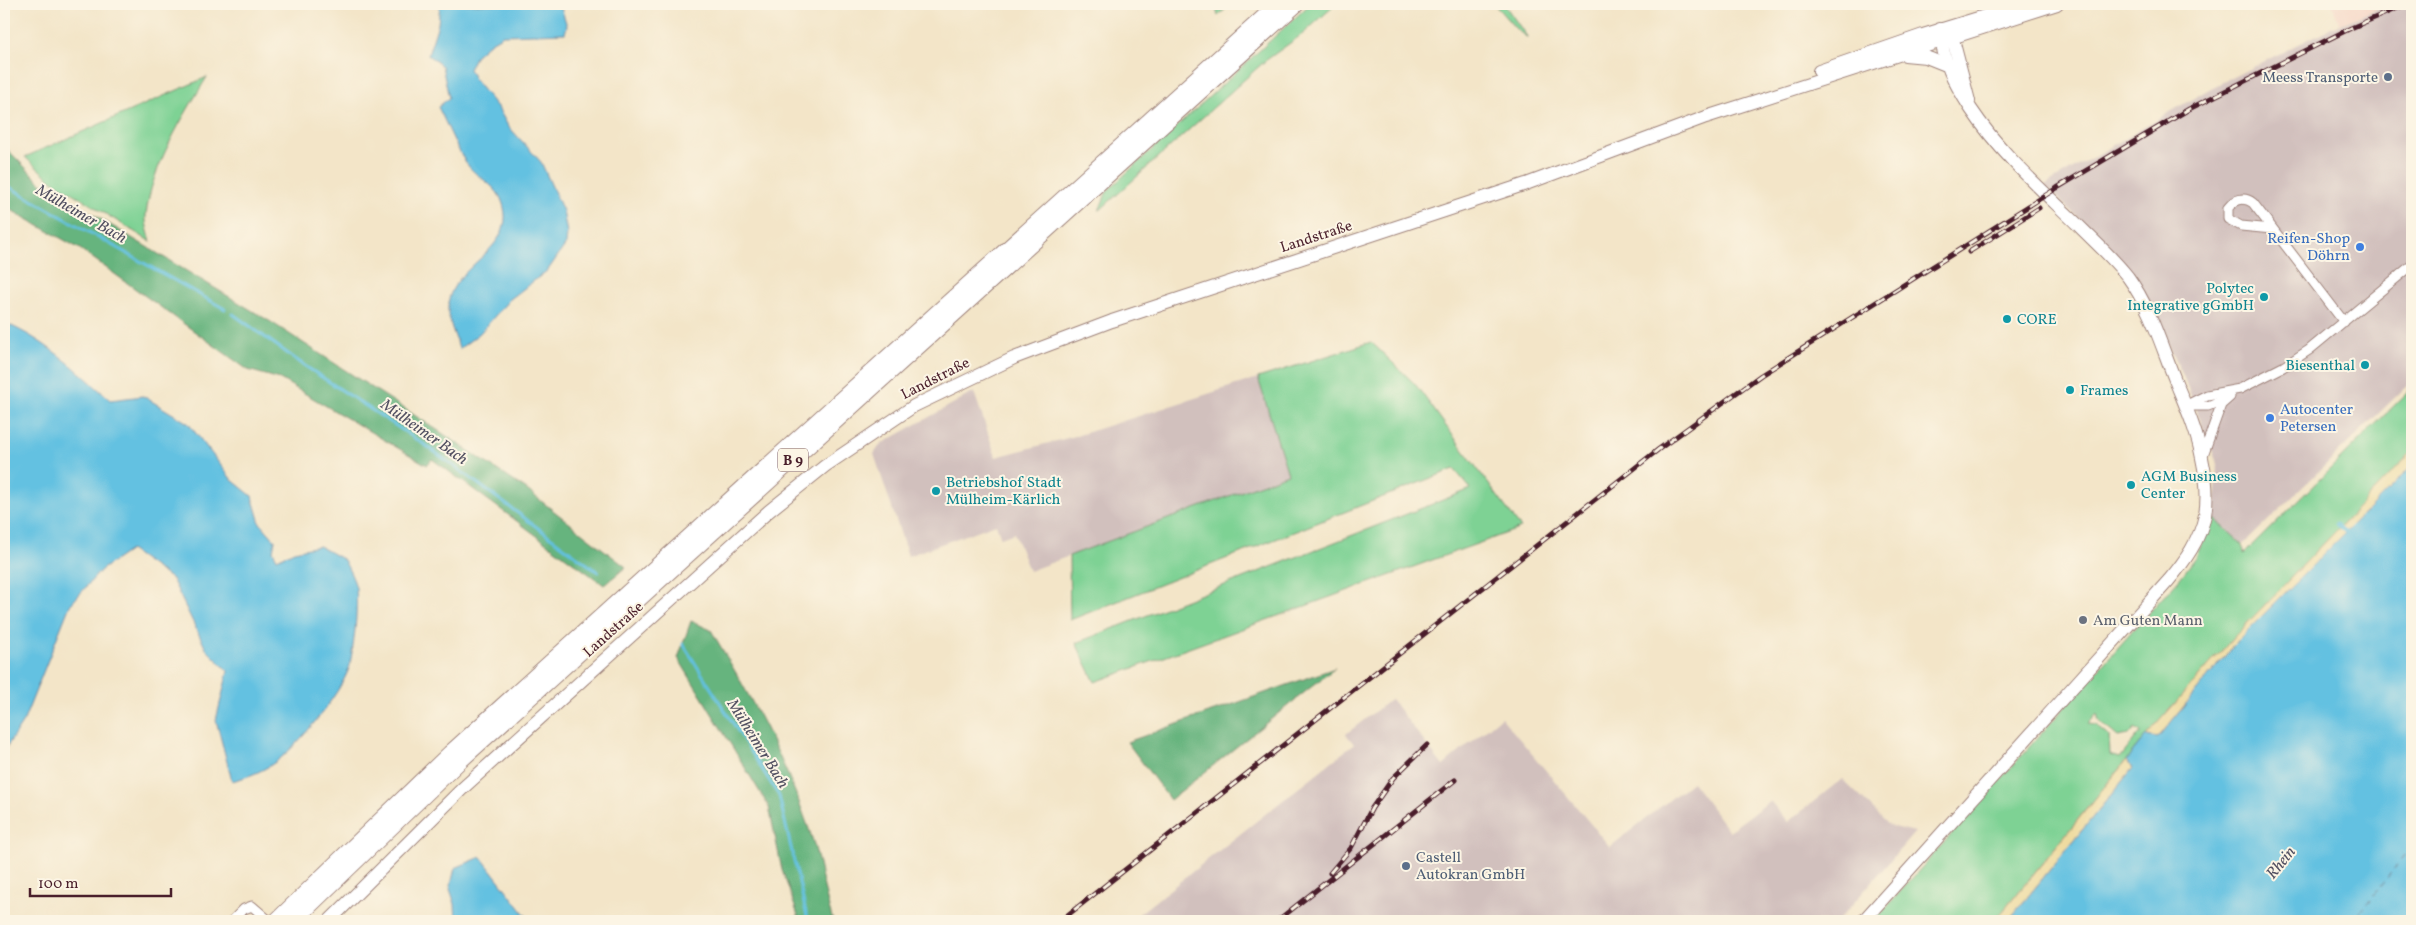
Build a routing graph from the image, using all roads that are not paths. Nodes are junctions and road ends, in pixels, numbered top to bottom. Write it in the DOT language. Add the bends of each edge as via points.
graph roads {
  1 [pos="1278,4"];
  2 [pos="1297,4"];
  3 [pos="2024,4"];
  4 [pos="2057,4"];
  5 [pos="1946,33"];
  6 [pos="1898,54"];
  7 [pos="1946,65"];
  8 [pos="1971,108"];
  9 [pos="1706,117"];
  10 [pos="2272,229"];
  11 [pos="2412,265"];
  12 [pos="2344,322"];
  13 [pos="2240,389"];
  14 [pos="2230,397"];
  15 [pos="2185,406"];
  16 [pos="2202,458"];
  17 [pos="271,920"];
  18 [pos="232,921"];
  19 [pos="294,921"];
  20 [pos="329,921"];
  21 [pos="1863,921"];
  1 -- 17 [label="highway, B 9" via="450,753"];
  2 -- 19 [label="highway, B 9" via="459,762"];
  3 -- 5 [label="street"];
  4 -- 5 [label="street"];
  5 -- 6 [label="street"];
  5 -- 7 [label="street"];
  5 -- 8 [label="street"];
  5 -- 9 [label="street" via="1769,89 1720,108"];
  6 -- 7 [label="street" via="1926,57"];
  6 -- 9 [label="street"];
  7 -- 8 [label="street"];
  8 -- 15 [label="street" via="2000,149 2128,277 2152,320"];
  9 -- 20 [label="street, Landstraße" via="1526,184 1071,336 985,370 914,406 825,466 769,511 463,788"];
  10 -- 10 [label="street" via="2250,201 2238,200 2228,208 2228,219 2235,224"];
  10 -- 12 [label="street"];
  11 -- 12 [label="street"];
  12 -- 13 [label="street" via="2283,367"];
  13 -- 14 [label="street"];
  13 -- 15 [label="street" via="2207,394"];
  14 -- 15 [label="street" via="2208,406"];
  14 -- 16 [label="street" via="2221,406"];
  15 -- 16 [label="street"];
  16 -- 21 [label="street" via="2205,514 2186,560"];
  17 -- 18 [label="street" via="248,906"];
}
